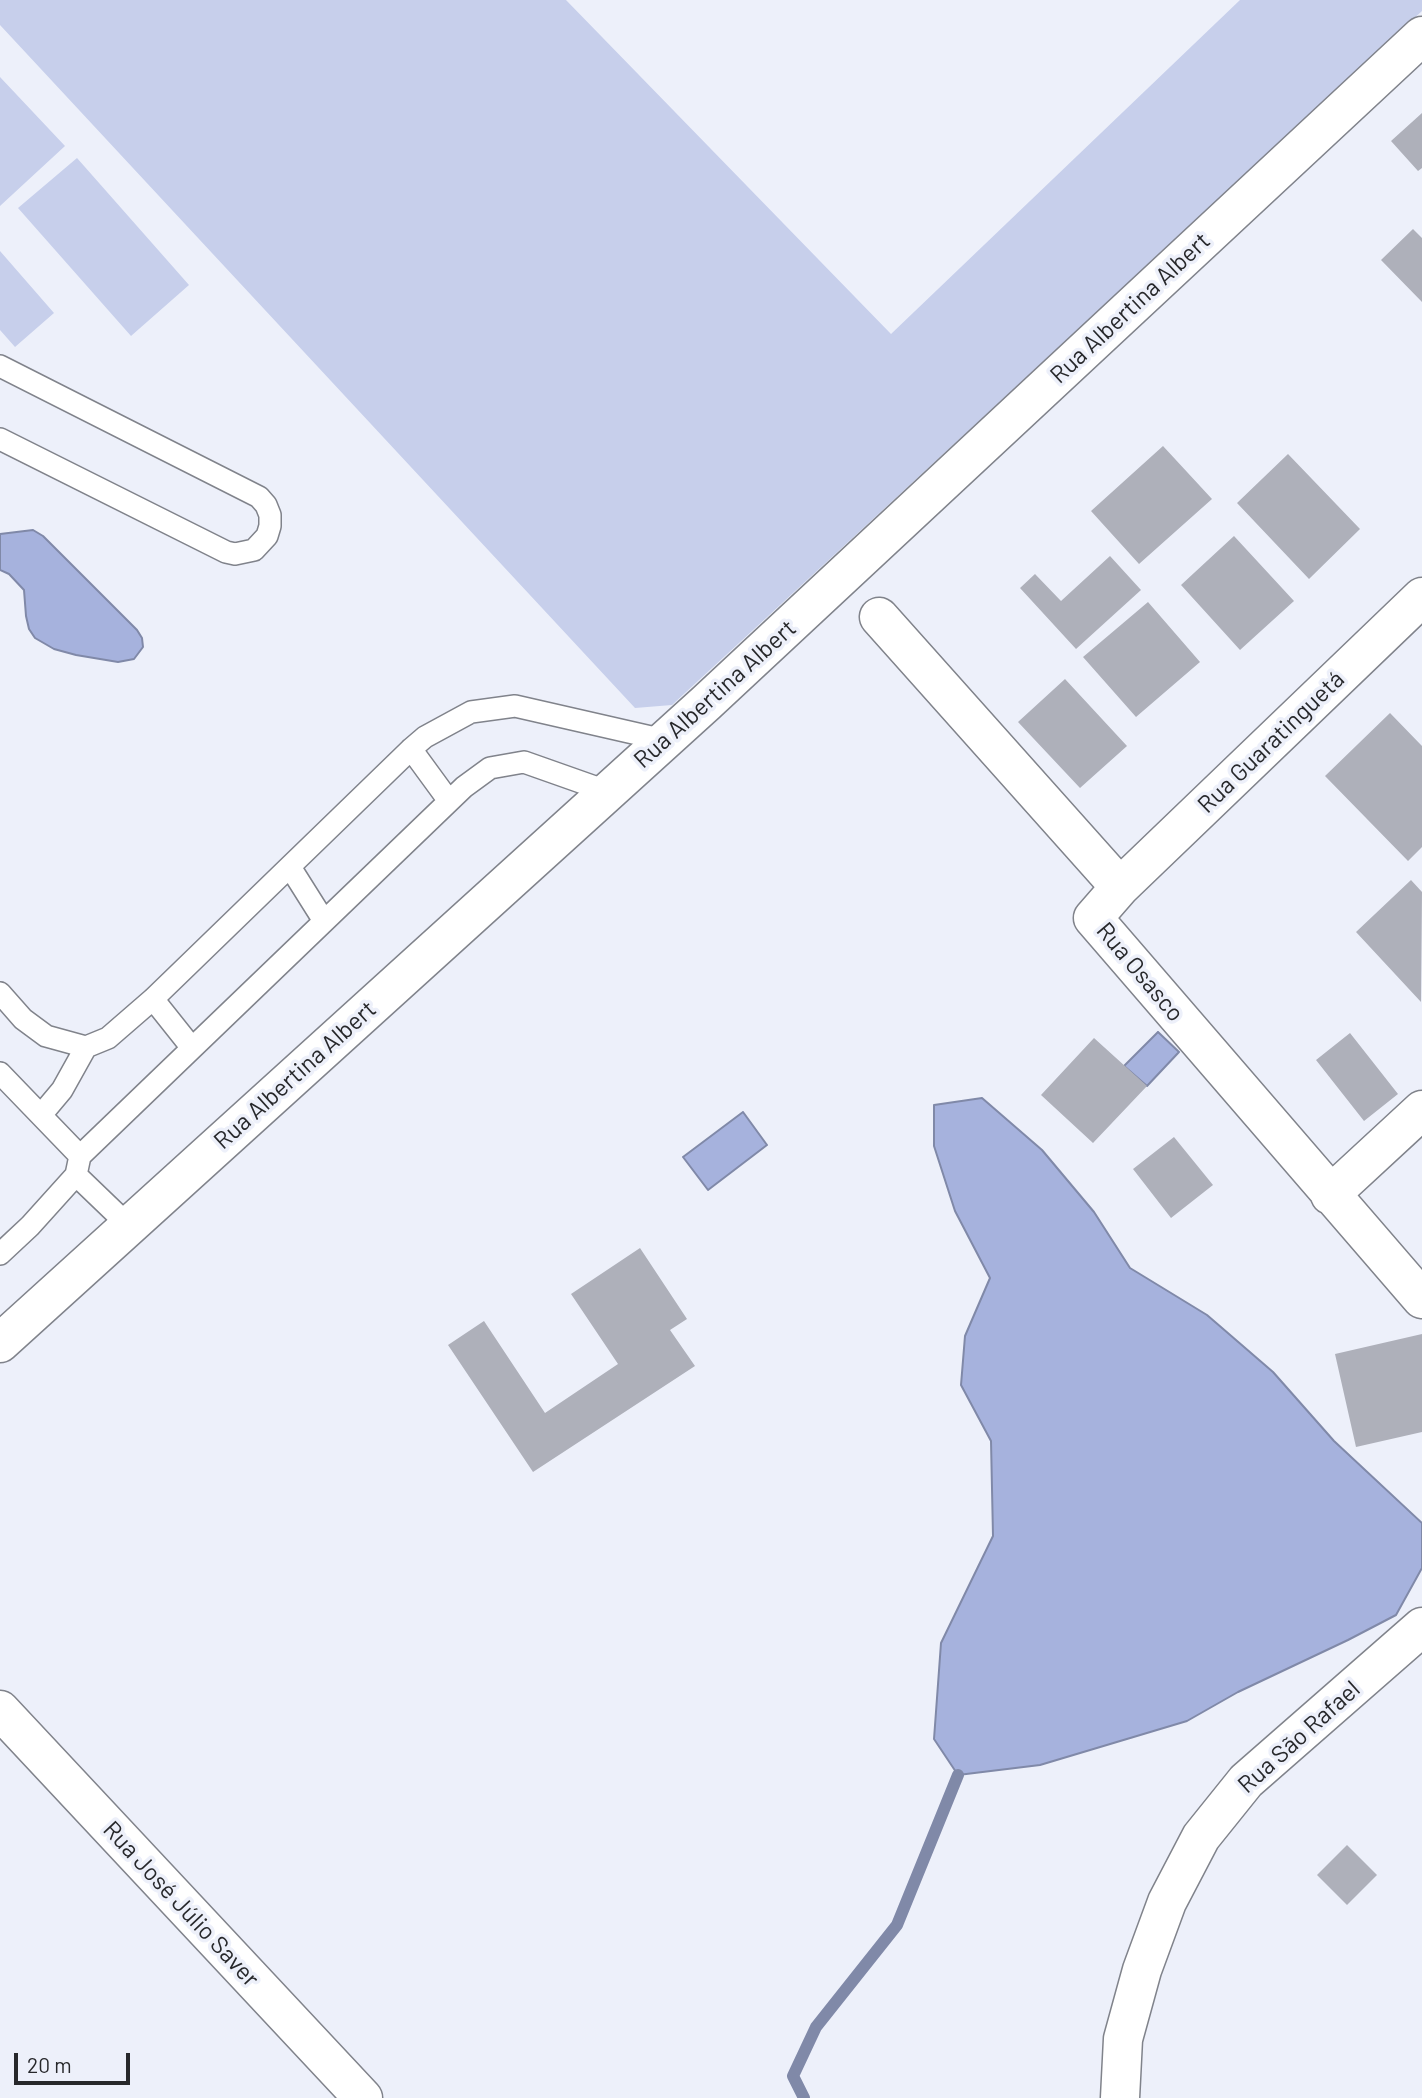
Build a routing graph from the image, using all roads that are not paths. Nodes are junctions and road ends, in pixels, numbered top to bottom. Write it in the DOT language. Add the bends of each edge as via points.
graph roads {
  1 [pos="1422,36"];
  2 [pos="0,366"];
  3 [pos="0,439"];
  4 [pos="1422,597"];
  5 [pos="879,617"];
  6 [pos="664,740"];
  7 [pos="411,749"];
  8 [pos="609,792"];
  9 [pos="449,801"];
  10 [pos="290,867"];
  11 [pos="1120,887"];
  12 [pos="324,921"];
  13 [pos="0,993"];
  14 [pos="153,999"];
  15 [pos="86,1047"];
  16 [pos="192,1048"];
  17 [pos="0,1073"];
  18 [pos="1422,1110"];
  19 [pos="41,1115"];
  20 [pos="78,1166"];
  21 [pos="1330,1195"];
  22 [pos="128,1226"];
  23 [pos="0,1254"];
  24 [pos="1422,1299"];
  25 [pos="0,1343"];
  26 [pos="1422,1627"];
  27 [pos="0,1710"];
  28 [pos="363,2098"];
  29 [pos="1120,2098"];
  1 -- 6 [label="street, Rua Albertina Albert"];
  2 -- 3 [label="lane" via="259,497 270,515 267,536 245,554 226,552"];
  4 -- 11 [label="street, Rua Guaratinguetá"];
  5 -- 11 [label="street, Rua Osasco"];
  6 -- 7 [label="lane" via="515,706 471,712"];
  6 -- 8 [label="street, Rua Albertina Albert"];
  7 -- 9 [label="lane"];
  7 -- 10 [label="lane"];
  8 -- 9 [label="lane" via="524,762 490,768"];
  8 -- 22 [label="street, Rua Albertina Albert"];
  9 -- 12 [label="lane"];
  10 -- 12 [label="lane"];
  10 -- 14 [label="lane"];
  11 -- 21 [label="street, Rua Osasco" via="1093,918"];
  12 -- 16 [label="lane"];
  13 -- 15 [label="lane" via="46,1036"];
  14 -- 15 [label="lane" via="108,1038"];
  14 -- 16 [label="lane"];
  15 -- 19 [label="lane" via="62,1090"];
  16 -- 20 [label="lane"];
  17 -- 19 [label="lane"];
  18 -- 21 [label="street"];
  19 -- 20 [label="lane"];
  20 -- 22 [label="lane"];
  20 -- 23 [label="lane" via="30,1226"];
  21 -- 24 [label="street, Rua Osasco"];
  22 -- 25 [label="street, Rua Albertina Albert"];
  26 -- 29 [label="street, Rua São Rafael" via="1247,1781 1201,1838 1167,1902 1142,1970 1123,2039"];
  27 -- 28 [label="street, Rua José Júlio Saver"];
}
